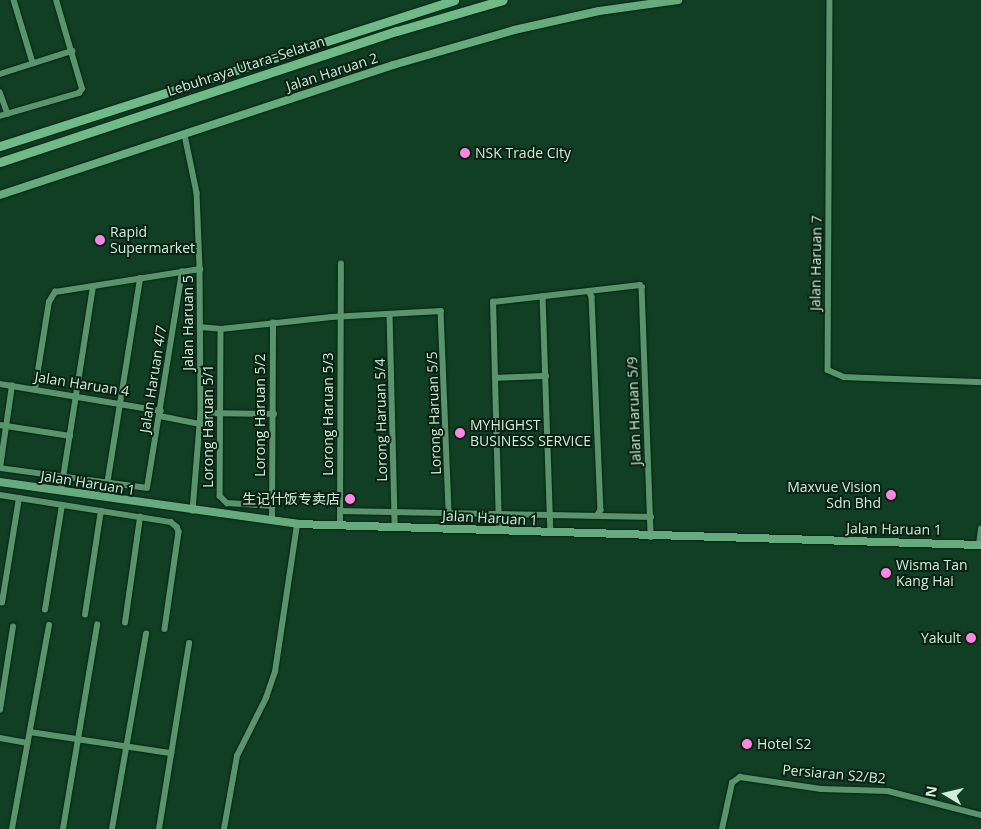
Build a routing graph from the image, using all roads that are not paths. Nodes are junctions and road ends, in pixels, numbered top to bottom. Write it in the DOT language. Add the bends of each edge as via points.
graph roads {
  1 [pos="14,0"];
  2 [pos="56,0"];
  3 [pos="454,0"];
  4 [pos="503,0"];
  5 [pos="678,0"];
  6 [pos="830,0"];
  7 [pos="72,51"];
  8 [pos="33,63"];
  9 [pos="0,74"];
  10 [pos="0,92"];
  11 [pos="8,114"];
  12 [pos="0,116"];
  13 [pos="185,135"];
  14 [pos="0,146"];
  15 [pos="0,162"];
  16 [pos="0,195"];
  17 [pos="341,264"];
  18 [pos="200,269"];
  19 [pos="182,272"];
  20 [pos="140,279"];
  21 [pos="94,287"];
  22 [pos="590,293"];
  23 [pos="543,296"];
  24 [pos="390,314"];
  25 [pos="339,317"];
  26 [pos="273,323"];
  27 [pos="200,327"];
  28 [pos="221,330"];
  29 [pos="546,376"];
  30 [pos="496,378"];
  31 [pos="981,382"];
  32 [pos="0,384"];
  33 [pos="12,386"];
  34 [pos="34,389"];
  35 [pos="76,396"];
  36 [pos="120,403"];
  37 [pos="160,413"];
  38 [pos="200,413"];
  39 [pos="220,414"];
  40 [pos="274,414"];
  41 [pos="200,424"];
  42 [pos="3,425"];
  43 [pos="70,436"];
  44 [pos="0,468"];
  45 [pos="63,478"];
  46 [pos="0,482"];
  47 [pos="107,485"];
  48 [pos="61,491"];
  49 [pos="0,495"];
  50 [pos="19,498"];
  51 [pos="62,505"];
  52 [pos="272,506"];
  53 [pos="101,511"];
  54 [pos="193,511"];
  55 [pos="341,511"];
  56 [pos="396,512"];
  57 [pos="449,514"];
  58 [pos="598,515"];
  59 [pos="500,516"];
  60 [pos="140,517"];
  61 [pos="552,517"];
  62 [pos="651,517"];
  63 [pos="272,521"];
  64 [pos="297,524"];
  65 [pos="340,525"];
  66 [pos="394,526"];
  67 [pos="981,529"];
  68 [pos="499,530"];
  69 [pos="551,533"];
  70 [pos="652,537"];
  71 [pos="980,545"];
  72 [pos="2,603"];
  73 [pos="45,610"];
  74 [pos="85,615"];
  75 [pos="125,623"];
  76 [pos="49,625"];
  77 [pos="97,625"];
  78 [pos="13,627"];
  79 [pos="165,629"];
  80 [pos="146,634"];
  81 [pos="189,643"];
  82 [pos="0,710"];
  83 [pos="30,732"];
  84 [pos="0,738"];
  85 [pos="78,739"];
  86 [pos="28,743"];
  87 [pos="127,746"];
  88 [pos="171,753"];
  89 [pos="981,815"];
  90 [pos="12,829"];
  91 [pos="63,829"];
  92 [pos="112,829"];
  93 [pos="159,829"];
  94 [pos="224,829"];
  95 [pos="722,829"];
  1 -- 8 [label="street"];
  2 -- 7 [label="street"];
  3 -- 14 [label="highway, Lebuhraya Utara–Selatan"];
  4 -- 15 [label="highway, Lebuhraya Utara–Selatan" via="397,31"];
  5 -- 13 [label="main road, Jalan Haruan 2" via="599,11 514,30 393,65"];
  6 -- 31 [label="street, Jalan Haruan 7" via="828,370 844,378"];
  7 -- 8 [label="street"];
  7 -- 11 [label="street" via="82,89 79,93"];
  8 -- 9 [label="street"];
  10 -- 11 [label="street"];
  11 -- 12 [label="street"];
  13 -- 16 [label="main road, Jalan Haruan 2"];
  13 -- 18 [label="street, Jalan Haruan 5" via="198,202"];
  17 -- 25 [label="street, Lorong Haruan 5/3"];
  18 -- 19 [label="street"];
  18 -- 27 [label="street, Jalan Haruan 5"];
  19 -- 20 [label="street"];
  19 -- 37 [label="street, Jalan Haruan 4/7"];
  20 -- 21 [label="street"];
  20 -- 36 [label="street"];
  21 -- 34 [label="street" via="52,294"];
  21 -- 35 [label="street"];
  22 -- 23 [label="street"];
  22 -- 58 [label="street" via="601,510"];
  22 -- 62 [label="street, Jalan Haruan 5/9" via="609,287 641,285"];
  23 -- 29 [label="street"];
  23 -- 30 [label="street" via="493,302"];
  24 -- 25 [label="street"];
  24 -- 56 [label="street, Lorong Haruan 5/4"];
  24 -- 57 [label="street, Lorong Haruan 5/5" via="442,311"];
  25 -- 26 [label="street"];
  25 -- 55 [label="street, Lorong Haruan 5/3"];
  26 -- 28 [label="street"];
  26 -- 40 [label="street, Lorong Haruan 5/2"];
  27 -- 28 [label="street"];
  27 -- 38 [label="street, Jalan Haruan 5"];
  28 -- 39 [label="street, Lorong Haruan 5/1"];
  29 -- 30 [label="street"];
  29 -- 61 [label="street"];
  30 -- 59 [label="street"];
  32 -- 33 [label="street, Jalan Haruan 4"];
  33 -- 34 [label="street, Jalan Haruan 4"];
  33 -- 42 [label="street"];
  34 -- 35 [label="street, Jalan Haruan 4"];
  35 -- 36 [label="street, Jalan Haruan 4"];
  35 -- 43 [label="street"];
  36 -- 37 [label="street, Jalan Haruan 4"];
  36 -- 47 [label="street"];
  37 -- 41 [label="street, Jalan Haruan 4"];
  37 -- 47 [label="street, Jalan Haruan 4/7" via="145,490"];
  38 -- 39 [label="street"];
  38 -- 41 [label="street, Jalan Haruan 5"];
  39 -- 40 [label="street"];
  39 -- 52 [label="street, Lorong Haruan 5/1" via="222,501"];
  40 -- 52 [label="street, Lorong Haruan 5/2"];
  41 -- 54 [label="street, Jalan Haruan 5"];
  42 -- 43 [label="street"];
  42 -- 44 [label="street"];
  43 -- 45 [label="street"];
  44 -- 45 [label="street"];
  45 -- 47 [label="street"];
  45 -- 48 [label="street"];
  46 -- 48 [label="main road, Jalan Haruan 1"];
  48 -- 54 [label="main road, Jalan Haruan 1"];
  49 -- 50 [label="street"];
  50 -- 51 [label="street"];
  50 -- 72 [label="street"];
  51 -- 53 [label="street"];
  51 -- 73 [label="street"];
  52 -- 63 [label="street, Lorong Haruan 5/2"];
  53 -- 60 [label="street"];
  53 -- 74 [label="street"];
  54 -- 63 [label="main road, Jalan Haruan 1"];
  55 -- 56 [label="street"];
  55 -- 65 [label="street, Lorong Haruan 5/3"];
  56 -- 57 [label="street"];
  56 -- 66 [label="street, Lorong Haruan 5/4"];
  57 -- 59 [label="street"];
  58 -- 61 [label="street"];
  58 -- 62 [label="street" via="610,519"];
  59 -- 61 [label="street"];
  59 -- 68 [label="street"];
  60 -- 75 [label="street"];
  60 -- 79 [label="street" via="172,522 179,532"];
  61 -- 69 [label="street"];
  62 -- 70 [label="street, Jalan Haruan 5/9"];
  63 -- 64 [label="main road, Jalan Haruan 1"];
  64 -- 65 [label="main road, Jalan Haruan 1"];
  64 -- 94 [label="street" via="275,672 266,698 237,756"];
  65 -- 66 [label="main road, Jalan Haruan 1"];
  66 -- 68 [label="main road, Jalan Haruan 1"];
  67 -- 71 [label="street"];
  68 -- 69 [label="main road, Jalan Haruan 1"];
  69 -- 70 [label="main road, Jalan Haruan 1"];
  70 -- 71 [label="main road, Jalan Haruan 1"];
  76 -- 83 [label="street"];
  77 -- 85 [label="street"];
  78 -- 82 [label="street"];
  80 -- 87 [label="street"];
  81 -- 88 [label="street"];
  83 -- 85 [label="street"];
  83 -- 86 [label="street"];
  84 -- 86 [label="street"];
  85 -- 87 [label="street"];
  85 -- 91 [label="street"];
  86 -- 90 [label="street"];
  87 -- 88 [label="street"];
  87 -- 92 [label="street"];
  88 -- 93 [label="street"];
  89 -- 95 [label="street, Persiaran S2/B2" via="888,791 821,789 740,777 732,783"];
}
